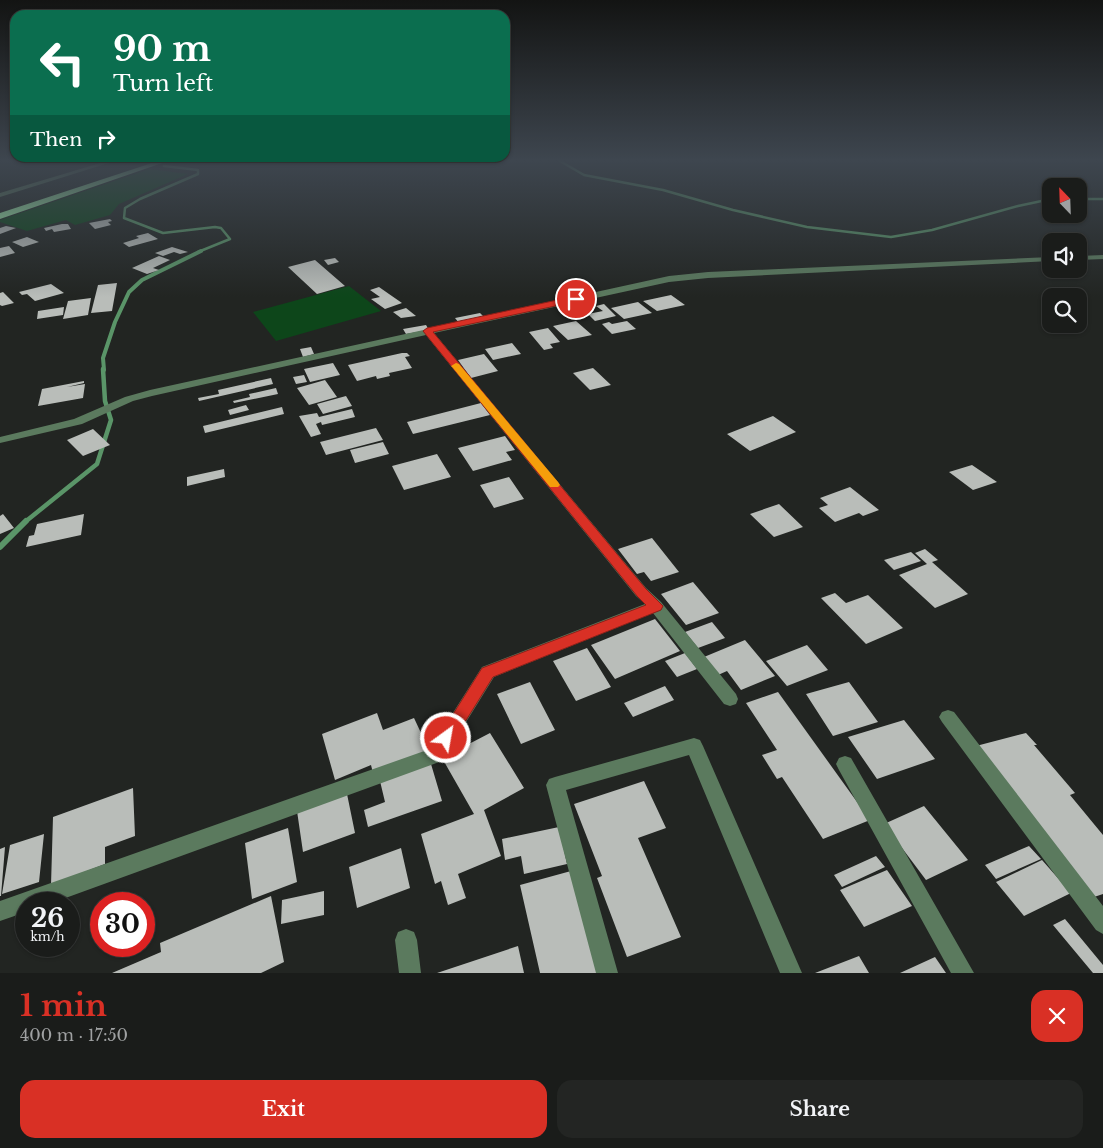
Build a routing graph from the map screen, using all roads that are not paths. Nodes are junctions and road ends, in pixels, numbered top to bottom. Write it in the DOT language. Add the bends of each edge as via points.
graph roads {
  1 [pos="28,206"];
  2 [pos="0,216"];
  3 [pos="1103,256"];
  4 [pos="1087,257"];
  5 [pos="1042,259"];
  6 [pos="427,331"];
  7 [pos="0,440"];
  8 [pos="656,606"];
  9 [pos="730,699"];
  10 [pos="948,717"];
  11 [pos="845,764"];
  12 [pos="0,911"];
  13 [pos="1103,923"];
  14 [pos="406,940"];
  15 [pos="410,973"];
  16 [pos="607,973"];
  17 [pos="791,973"];
  18 [pos="963,973"];
  1 -- 2 [label="highway"];
  3 -- 4 [label="street"];
  5 -- 6 [label="street" via="678,278"];
  6 -- 7 [label="street" via="150,393 78,422"];
  6 -- 8 [label="street" via="641,592"];
  8 -- 9 [label="street"];
  8 -- 12 [label="street" via="488,672 436,755"];
  10 -- 13 [label="street"];
  11 -- 18 [label="street"];
  14 -- 15 [label="street"];
  16 -- 17 [label="street" via="555,785 694,746"];
}
